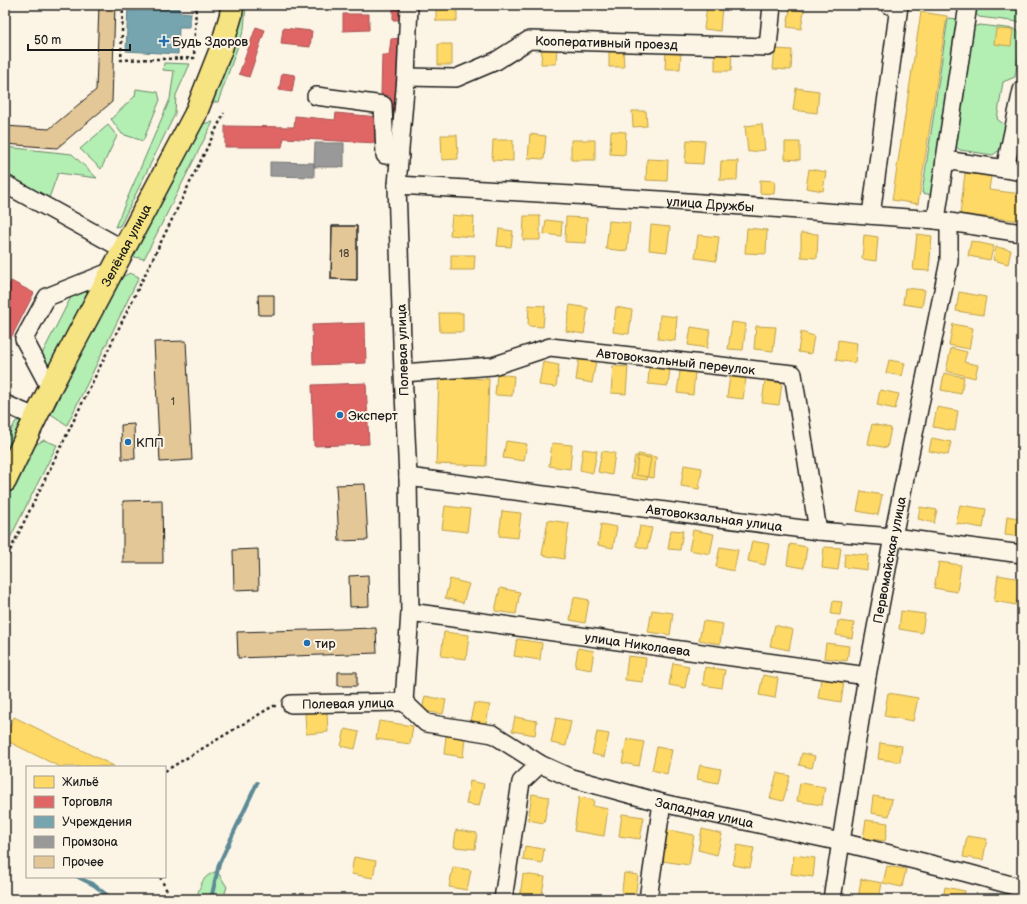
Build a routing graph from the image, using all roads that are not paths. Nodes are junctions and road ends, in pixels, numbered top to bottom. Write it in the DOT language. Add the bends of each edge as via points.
graph roads {
  1 [pos="232,5"];
  2 [pos="410,5"];
  3 [pos="772,5"];
  4 [pos="968,5"];
  5 [pos="896,6"];
  6 [pos="406,77"];
  7 [pos="1022,90"];
  8 [pos="316,96"];
  9 [pos="400,156"];
  10 [pos="945,160"];
  11 [pos="1006,169"];
  12 [pos="1022,172"];
  13 [pos="5,184"];
  14 [pos="397,185"];
  15 [pos="871,215"];
  16 [pos="943,221"];
  17 [pos="1022,233"];
  18 [pos="123,249"];
  19 [pos="112,271"];
  20 [pos="403,372"];
  21 [pos="50,388"];
  22 [pos="5,404"];
  23 [pos="36,417"];
  24 [pos="408,477"];
  25 [pos="5,481"];
  26 [pos="818,531"];
  27 [pos="893,537"];
  28 [pos="1022,554"];
  29 [pos="410,612"];
  30 [pos="867,676"];
  31 [pos="404,702"];
  32 [pos="291,704"];
  33 [pos="540,764"];
  34 [pos="662,803"];
  35 [pos="841,842"];
  36 [pos="1022,888"];
  37 [pos="502,899"];
  38 [pos="648,899"];
  39 [pos="832,899"];
  1 -- 18 [label="main road, Зелёная улица" via="221,49 195,115"];
  2 -- 6 [label="street, Полевая улица"];
  3 -- 6 [label="street, Кооперативный проезд" via="768,46 529,40 496,61 456,78"];
  4 -- 10 [label="street, Первомайская улица"];
  5 -- 15 [label="street"];
  6 -- 9 [label="street, Полевая улица"];
  7 -- 11 [label="street"];
  8 -- 9 [label="street" via="383,105 385,155"];
  9 -- 14 [label="street, Полевая улица"];
  10 -- 11 [label="street"];
  10 -- 16 [label="street, Первомайская улица"];
  11 -- 12 [label="street"];
  13 -- 18 [label="street"];
  14 -- 15 [label="street, улица Дружбы"];
  14 -- 20 [label="street, Полевая улица"];
  15 -- 16 [label="street, улица Дружбы"];
  16 -- 17 [label="street, улица Дружбы"];
  16 -- 27 [label="street, Первомайская улица" via="949,261"];
  18 -- 19 [label="main road, Зелёная улица"];
  19 -- 21 [label="main road, Зелёная улица"];
  19 -- 21 [label="street" via="47,297 24,339"];
  20 -- 24 [label="street, Полевая улица"];
  20 -- 26 [label="street, Автовокзальный переулок" via="493,366 550,347 793,374"];
  21 -- 23 [label="main road, Зелёная улица"];
  22 -- 23 [label="street"];
  23 -- 25 [label="main road, Зелёная улица"];
  24 -- 26 [label="street, Автовокзальная улица"];
  24 -- 29 [label="street, Полевая улица"];
  26 -- 27 [label="street, Автовокзальная улица"];
  27 -- 28 [label="street, Автовокзальная улица"];
  27 -- 30 [label="street, Первомайская улица"];
  29 -- 30 [label="street, улица Николаева"];
  29 -- 31 [label="street, Полевая улица"];
  30 -- 35 [label="street, Первомайская улица"];
  31 -- 32 [label="street, Полевая улица"];
  31 -- 33 [label="street, Западная улица" via="426,723 493,734"];
  33 -- 34 [label="street, Западная улица" via="571,778"];
  33 -- 37 [label="street" via="521,782"];
  34 -- 35 [label="street, Западная улица"];
  34 -- 38 [label="street"];
  35 -- 36 [label="street, Западная улица"];
  35 -- 39 [label="street, Первомайская улица"];
}
